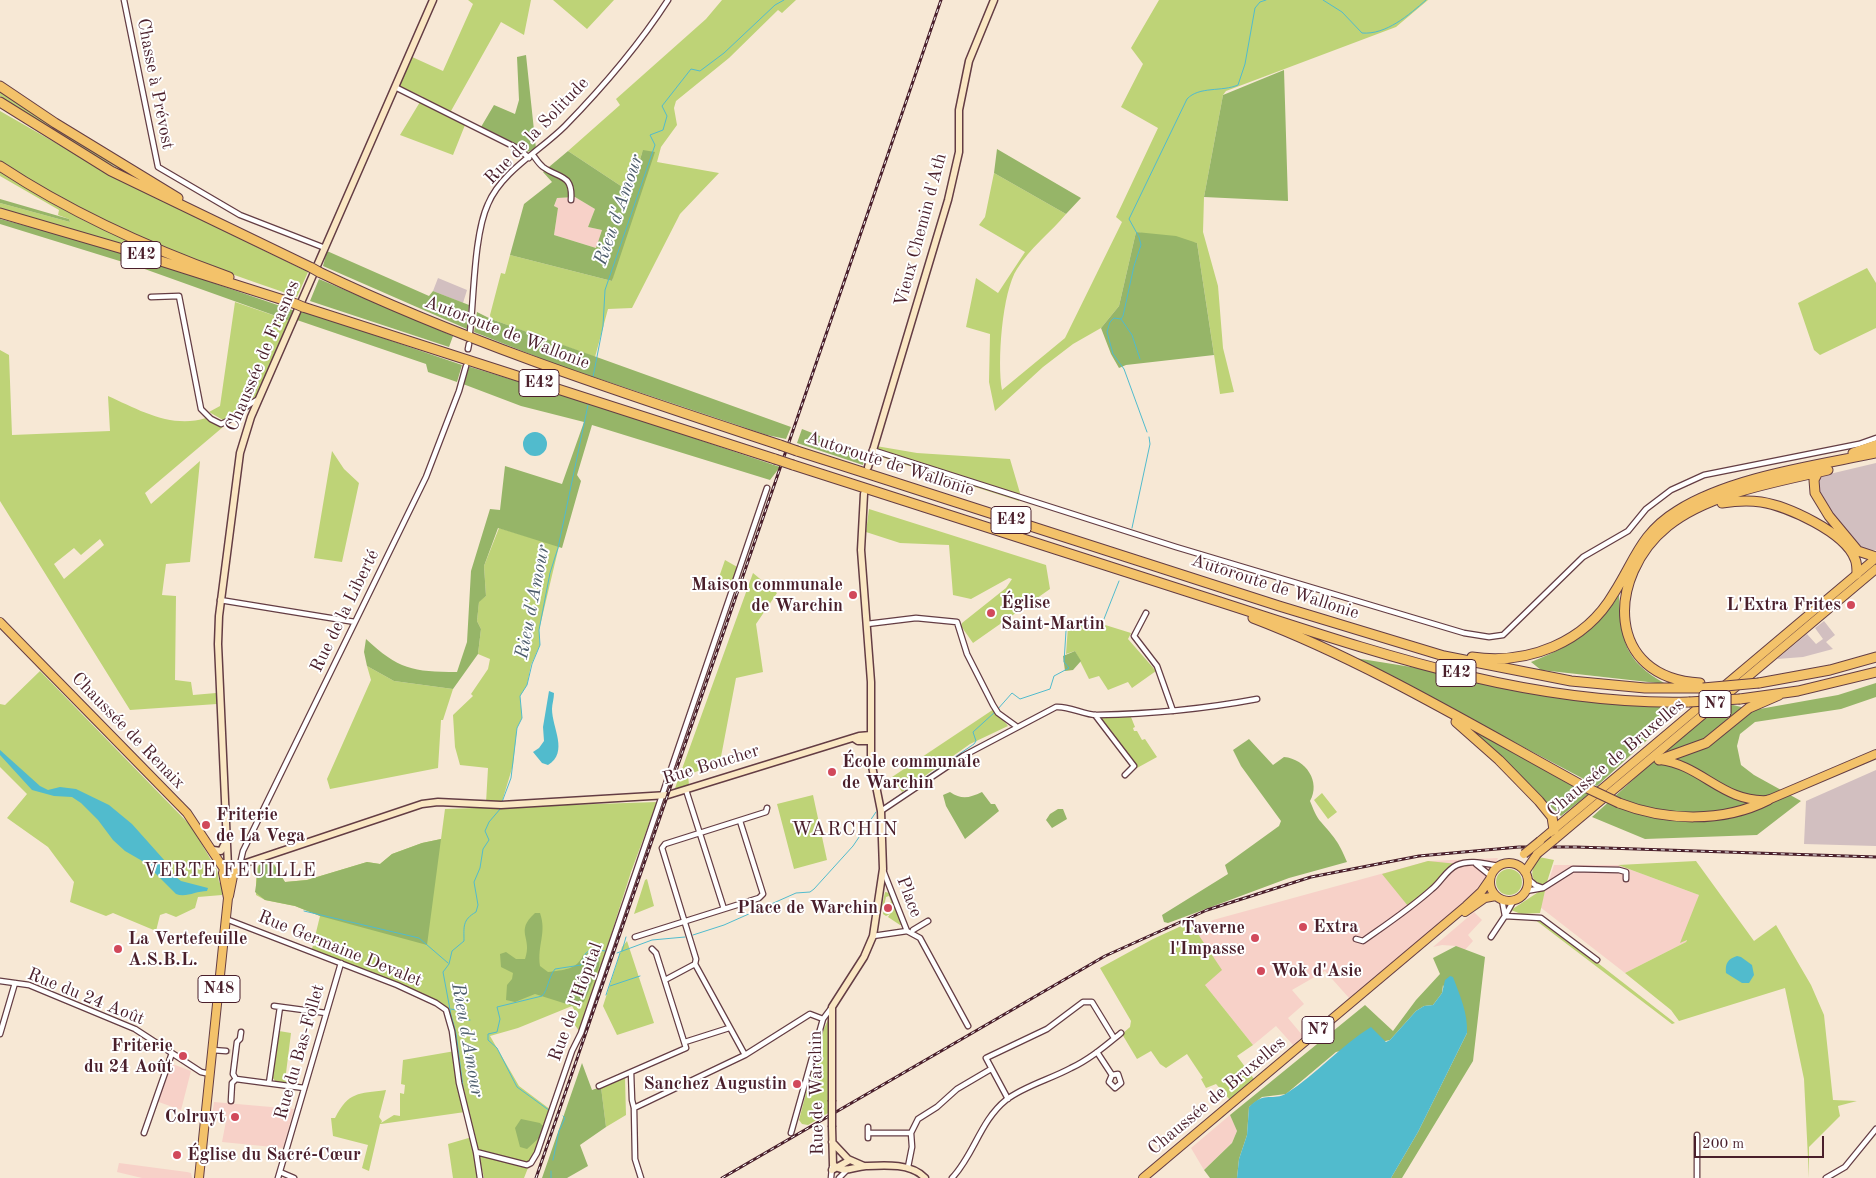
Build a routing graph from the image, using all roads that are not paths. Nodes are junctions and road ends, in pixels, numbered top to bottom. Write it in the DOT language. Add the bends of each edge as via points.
graph roads {
  1 [pos="124,0"];
  2 [pos="433,0"];
  3 [pos="668,0"];
  4 [pos="994,0"];
  5 [pos="0,86"];
  6 [pos="395,87"];
  7 [pos="0,102"];
  8 [pos="531,156"];
  9 [pos="0,166"];
  10 [pos="571,200"];
  11 [pos="0,213"];
  12 [pos="203,215"];
  13 [pos="325,248"];
  14 [pos="265,294"];
  15 [pos="150,297"];
  16 [pos="470,332"];
  17 [pos="466,366"];
  18 [pos="259,399"];
  19 [pos="1876,438"];
  20 [pos="1876,445"];
  21 [pos="871,450"];
  22 [pos="1876,453"];
  23 [pos="1876,458"];
  24 [pos="868,467"];
  25 [pos="1820,468"];
  26 [pos="767,488"];
  27 [pos="864,494"];
  28 [pos="1709,504"];
  29 [pos="1876,558"];
  30 [pos="1876,569"];
  31 [pos="1857,574"];
  32 [pos="220,600"];
  33 [pos="1231,605"];
  34 [pos="1146,613"];
  35 [pos="1817,613"];
  36 [pos="0,622"];
  37 [pos="355,622"];
  38 [pos="867,624"];
  39 [pos="1444,656"];
  40 [pos="1876,657"];
  41 [pos="1876,672"];
  42 [pos="1706,686"];
  43 [pos="1779,695"];
  44 [pos="1257,699"];
  45 [pos="1432,704"];
  46 [pos="1173,711"];
  47 [pos="1095,715"];
  48 [pos="1016,726"];
  49 [pos="871,738"];
  50 [pos="1876,754"];
  51 [pos="1659,760"];
  52 [pos="1641,766"];
  53 [pos="1125,775"];
  54 [pos="686,790"];
  55 [pos="662,795"];
  56 [pos="1768,800"];
  57 [pos="767,808"];
  58 [pos="881,811"];
  59 [pos="740,821"];
  60 [pos="1554,830"];
  61 [pos="700,833"];
  62 [pos="226,839"];
  63 [pos="213,850"];
  64 [pos="1475,863"];
  65 [pos="1512,863"];
  66 [pos="240,864"];
  67 [pos="1499,866"];
  68 [pos="883,869"];
  69 [pos="229,872"];
  70 [pos="1527,876"];
  71 [pos="1491,877"];
  72 [pos="1626,879"];
  73 [pos="1543,888"];
  74 [pos="1526,891"];
  75 [pos="1499,898"];
  76 [pos="1514,900"];
  77 [pos="724,909"];
  78 [pos="1505,916"];
  79 [pos="226,919"];
  80 [pos="928,921"];
  81 [pos="684,922"];
  82 [pos="914,930"];
  83 [pos="907,931"];
  84 [pos="873,936"];
  85 [pos="635,937"];
  86 [pos="1491,937"];
  87 [pos="1356,939"];
  88 [pos="652,949"];
  89 [pos="1597,960"];
  90 [pos="341,963"];
  91 [pos="695,964"];
  92 [pos="665,980"];
  93 [pos="0,981"];
  94 [pos="15,983"];
  95 [pos="274,1006"];
  96 [pos="280,1007"];
  97 [pos="832,1007"];
  98 [pos="326,1014"];
  99 [pos="823,1019"];
  100 [pos="968,1026"];
  101 [pos="729,1028"];
  102 [pos="241,1032"];
  103 [pos="1121,1033"];
  104 [pos="0,1034"];
  105 [pos="1114,1038"];
  106 [pos="685,1042"];
  107 [pos="212,1050"];
  108 [pos="226,1051"];
  109 [pos="1097,1052"];
  110 [pos="172,1054"];
  111 [pos="745,1054"];
  112 [pos="991,1069"];
  113 [pos="631,1072"];
  114 [pos="210,1074"];
  115 [pos="1112,1075"];
  116 [pos="236,1079"];
  117 [pos="269,1083"];
  118 [pos="599,1086"];
  119 [pos="304,1088"];
  120 [pos="1008,1099"];
  121 [pos="231,1101"];
  122 [pos="634,1108"];
  123 [pos="868,1127"];
  124 [pos="1876,1129"];
  125 [pos="911,1132"];
  126 [pos="144,1133"];
  127 [pos="792,1133"];
  128 [pos="1697,1135"];
  129 [pos="832,1142"];
  130 [pos="476,1152"];
  131 [pos="850,1160"];
  132 [pos="864,1166"];
  133 [pos="833,1167"];
  134 [pos="908,1167"];
  135 [pos="280,1172"];
  136 [pos="846,1172"];
  137 [pos="199,1178"];
  138 [pos="278,1178"];
  139 [pos="294,1178"];
  140 [pos="480,1178"];
  141 [pos="641,1178"];
  142 [pos="830,1178"];
  143 [pos="839,1178"];
  144 [pos="925,1178"];
  145 [pos="952,1178"];
  146 [pos="1143,1178"];
  147 [pos="1150,1178"];
  148 [pos="1697,1178"];
  149 [pos="1826,1178"];
  1 -- 13 [label="street, Chasse à Prévost" via="158,167 240,215"];
  2 -- 6 [label="street, Chaussée de Frasnes"];
  3 -- 8 [label="street, Rue de la Solitude" via="632,50 565,126"];
  4 -- 21 [label="street, Vieux Chemin d'Ath" via="968,62 959,110 958,152 948,200"];
  5 -- 12 [label="highway"];
  6 -- 8 [label="street"];
  6 -- 13 [label="street, Chaussée de Frasnes"];
  7 -- 12 [label="highway, Autoroute de Wallonie / E42" via="111,171"];
  8 -- 10 [label="street" via="567,180 571,185"];
  8 -- 16 [label="street, Rue de la Solitude" via="500,184 483,217"];
  9 -- 14 [label="highway" via="100,223"];
  11 -- 14 [label="highway, Autoroute de Wallonie / E42"];
  12 -- 39 [label="highway, Autoroute de Wallonie / E42, bridge" via="403,310 596,384 1270,603"];
  13 -- 18 [label="street, Chaussée de Frasnes"];
  14 -- 33 [label="highway, Autoroute de Wallonie / E42, bridge"];
  15 -- 18 [label="street" via="179,296 201,409 206,415 221,424"];
  17 -- 37 [label="street, Rue de la Liberté" via="428,473"];
  18 -- 32 [label="street, Chaussée de Frasnes" via="241,448"];
  19 -- 21 [label="street" via="1704,475 1671,490 1646,509 1628,531 1583,557 1503,636 1489,637 1464,633 1176,547"];
  20 -- 25 [label="highway"];
  21 -- 24 [label="street, Vieux Chemin d'Ath"];
  22 -- 25 [label="highway"];
  23 -- 25 [label="highway"];
  25 -- 28 [label="highway"];
  25 -- 29 [label="highway" via="1814,480 1815,493 1829,516 1858,551"];
  25 -- 39 [label="highway" via="1743,484 1675,512 1645,538 1599,615 1562,643 1542,652 1512,658"];
  26 -- 55 [label="street"];
  27 -- 38 [label="street" via="861,558"];
  28 -- 31 [label="highway" via="1761,502 1788,509 1828,531 1852,553"];
  28 -- 42 [label="highway" via="1668,526 1647,549 1628,585 1624,615 1628,637 1647,664 1677,680"];
  29 -- 31 [label="main road, Chaussée de Bruxelles / N7"];
  30 -- 35 [label="main road, Chaussée de Bruxelles / N7"];
  31 -- 35 [label="main road, Chaussée de Bruxelles / N7"];
  32 -- 37 [label="street"];
  32 -- 62 [label="street, Chaussée de Frasnes" via="218,636"];
  33 -- 43 [label="highway, Autoroute de Wallonie / E42, bridge" via="1384,654 1495,682 1606,700 1689,702"];
  33 -- 45 [label="highway" via="1242,614 1350,660"];
  34 -- 46 [label="street" via="1134,636 1157,666"];
  35 -- 52 [label="main road, Chaussée de Bruxelles / N7"];
  35 -- 60 [label="main road, Chaussée de Bruxelles / N7"];
  36 -- 63 [label="main road, Chaussée de Renaix / N48" via="188,813"];
  37 -- 66 [label="street, Rue de la Liberté" via="244,849"];
  38 -- 48 [label="street" via="916,618 957,622 967,654 993,705 998,713"];
  38 -- 49 [label="street"];
  39 -- 42 [label="highway, Autoroute de Wallonie / E42" via="1571,681 1645,688"];
  40 -- 42 [label="highway, bridge" via="1830,670 1759,683"];
  41 -- 43 [label="highway, Autoroute de Wallonie / E42"];
  43 -- 51 [label="highway" via="1749,708 1706,743"];
  44 -- 46 [label="street"];
  45 -- 56 [label="highway, bridge" via="1583,786 1619,803 1654,814 1696,817 1737,811"];
  45 -- 60 [label="highway" via="1481,743 1519,780 1552,817"];
  46 -- 47 [label="street"];
  47 -- 48 [label="street" via="1064,706 1056,707"];
  47 -- 53 [label="street" via="1134,766"];
  48 -- 58 [label="street" via="963,756"];
  49 -- 54 [label="street, Rue Boucher" via="859,736"];
  49 -- 58 [label="street" via="871,761"];
  50 -- 56 [label="main road"];
  51 -- 52 [label="main road"];
  51 -- 56 [label="main road" via="1687,768 1735,796"];
  52 -- 70 [label="main road, Chaussée de Bruxelles / N7, bridge" via="1537,854"];
  54 -- 55 [label="street, Rue Boucher"];
  54 -- 61 [label="street"];
  55 -- 66 [label="street, Rue Boucher" via="513,804 422,804"];
  55 -- 130 [label="street, Rue de l'Hôpital" via="581,1033 534,1158 526,1165"];
  57 -- 59 [label="street" via="766,812"];
  58 -- 68 [label="street"];
  59 -- 61 [label="street"];
  59 -- 77 [label="street" via="763,894"];
  60 -- 65 [label="main road, Chaussée de Bruxelles / N7, bridge"];
  61 -- 77 [label="street"];
  61 -- 81 [label="street" via="664,844 662,848"];
  62 -- 63 [label="street" via="223,849"];
  62 -- 69 [label="street, Chaussée de Frasnes"];
  63 -- 69 [label="main road, Chaussée de Renaix / N48"];
  64 -- 67 [label="street"];
  64 -- 71 [label="street"];
  64 -- 87 [label="street" via="1458,864 1401,914 1363,941"];
  65 -- 67 [label="main road"];
  65 -- 70 [label="main road"];
  66 -- 69 [label="street"];
  67 -- 71 [label="main road"];
  68 -- 83 [label="street, Place"];
  68 -- 84 [label="street"];
  69 -- 79 [label="main road, Chaussée de Renaix / N48"];
  70 -- 73 [label="street" via="1535,886"];
  70 -- 74 [label="main road"];
  71 -- 75 [label="main road" via="1492,891"];
  71 -- 146 [label="main road, Chaussée de Bruxelles / N7" via="1466,906"];
  72 -- 73 [label="street" via="1626,872 1619,870 1573,869"];
  73 -- 74 [label="street"];
  74 -- 76 [label="main road"];
  75 -- 76 [label="main road"];
  75 -- 78 [label="street"];
  75 -- 147 [label="main road, Chaussée de Bruxelles / N7" via="1485,898 1450,925"];
  76 -- 78 [label="street"];
  77 -- 81 [label="street"];
  78 -- 86 [label="street"];
  78 -- 89 [label="street" via="1541,918"];
  79 -- 90 [label="street, Rue Germaine Devalet"];
  79 -- 107 [label="main road, Chaussée de Renaix / N48"];
  80 -- 82 [label="street"];
  81 -- 85 [label="street"];
  81 -- 91 [label="street"];
  83 -- 84 [label="street, Place"];
  83 -- 100 [label="street" via="920,938"];
  84 -- 97 [label="street" via="864,957"];
  88 -- 92 [label="street"];
  90 -- 98 [label="street, Rue du Bas-Follet"];
  90 -- 130 [label="street, Rue Germaine Devalet" via="424,997 446,1010"];
  91 -- 92 [label="street"];
  91 -- 101 [label="street"];
  92 -- 106 [label="street"];
  93 -- 94 [label="street, Rue du 24 Août"];
  94 -- 104 [label="street"];
  94 -- 110 [label="street, Rue du 24 Août" via="41,990 135,1030"];
  95 -- 96 [label="street"];
  96 -- 98 [label="street"];
  96 -- 117 [label="street"];
  97 -- 99 [label="street"];
  97 -- 129 [label="street, Rue de Warchin, bridge"];
  98 -- 119 [label="street, Rue du Bas-Follet"];
  99 -- 111 [label="street" via="810,1014"];
  99 -- 127 [label="street"];
  101 -- 106 [label="street"];
  101 -- 111 [label="street"];
  102 -- 116 [label="street" via="234,1052 233,1074"];
  103 -- 105 [label="street"];
  105 -- 109 [label="street"];
  105 -- 112 [label="street" via="1092,1002 1086,1000 1048,1029 988,1056"];
  106 -- 113 [label="street" via="686,1048"];
  107 -- 108 [label="street"];
  107 -- 114 [label="main road, Chaussée de Renaix / N48"];
  109 -- 115 [label="street"];
  109 -- 120 [label="street"];
  110 -- 114 [label="street, Rue du 24 Août"];
  110 -- 126 [label="street"];
  111 -- 122 [label="street"];
  112 -- 120 [label="street"];
  112 -- 125 [label="street" via="957,1089 918,1119"];
  113 -- 118 [label="street"];
  113 -- 122 [label="street"];
  114 -- 137 [label="main road, Chaussée de Renaix / N48"];
  116 -- 117 [label="street"];
  116 -- 121 [label="street" via="232,1083"];
  117 -- 119 [label="street"];
  119 -- 135 [label="street, Rue du Bas-Follet"];
  120 -- 145 [label="street" via="982,1128 967,1159"];
  122 -- 141 [label="street" via="635,1160"];
  123 -- 125 [label="street" via="868,1135"];
  124 -- 149 [label="street" via="1845,1167"];
  125 -- 134 [label="street"];
  128 -- 148 [label="street"];
  129 -- 131 [label="street"];
  129 -- 133 [label="street, Rue de Warchin"];
  130 -- 140 [label="street"];
  131 -- 132 [label="street"];
  131 -- 133 [label="street"];
  132 -- 134 [label="street, Rue de Warchin"];
  132 -- 136 [label="street, Rue de Warchin"];
  133 -- 136 [label="street"];
  133 -- 142 [label="street, Rue de Warchin"];
  134 -- 144 [label="street"];
  135 -- 138 [label="street, Rue du Bas-Follet"];
  135 -- 139 [label="street"];
  136 -- 143 [label="street, Rue de Warchin"];
}
